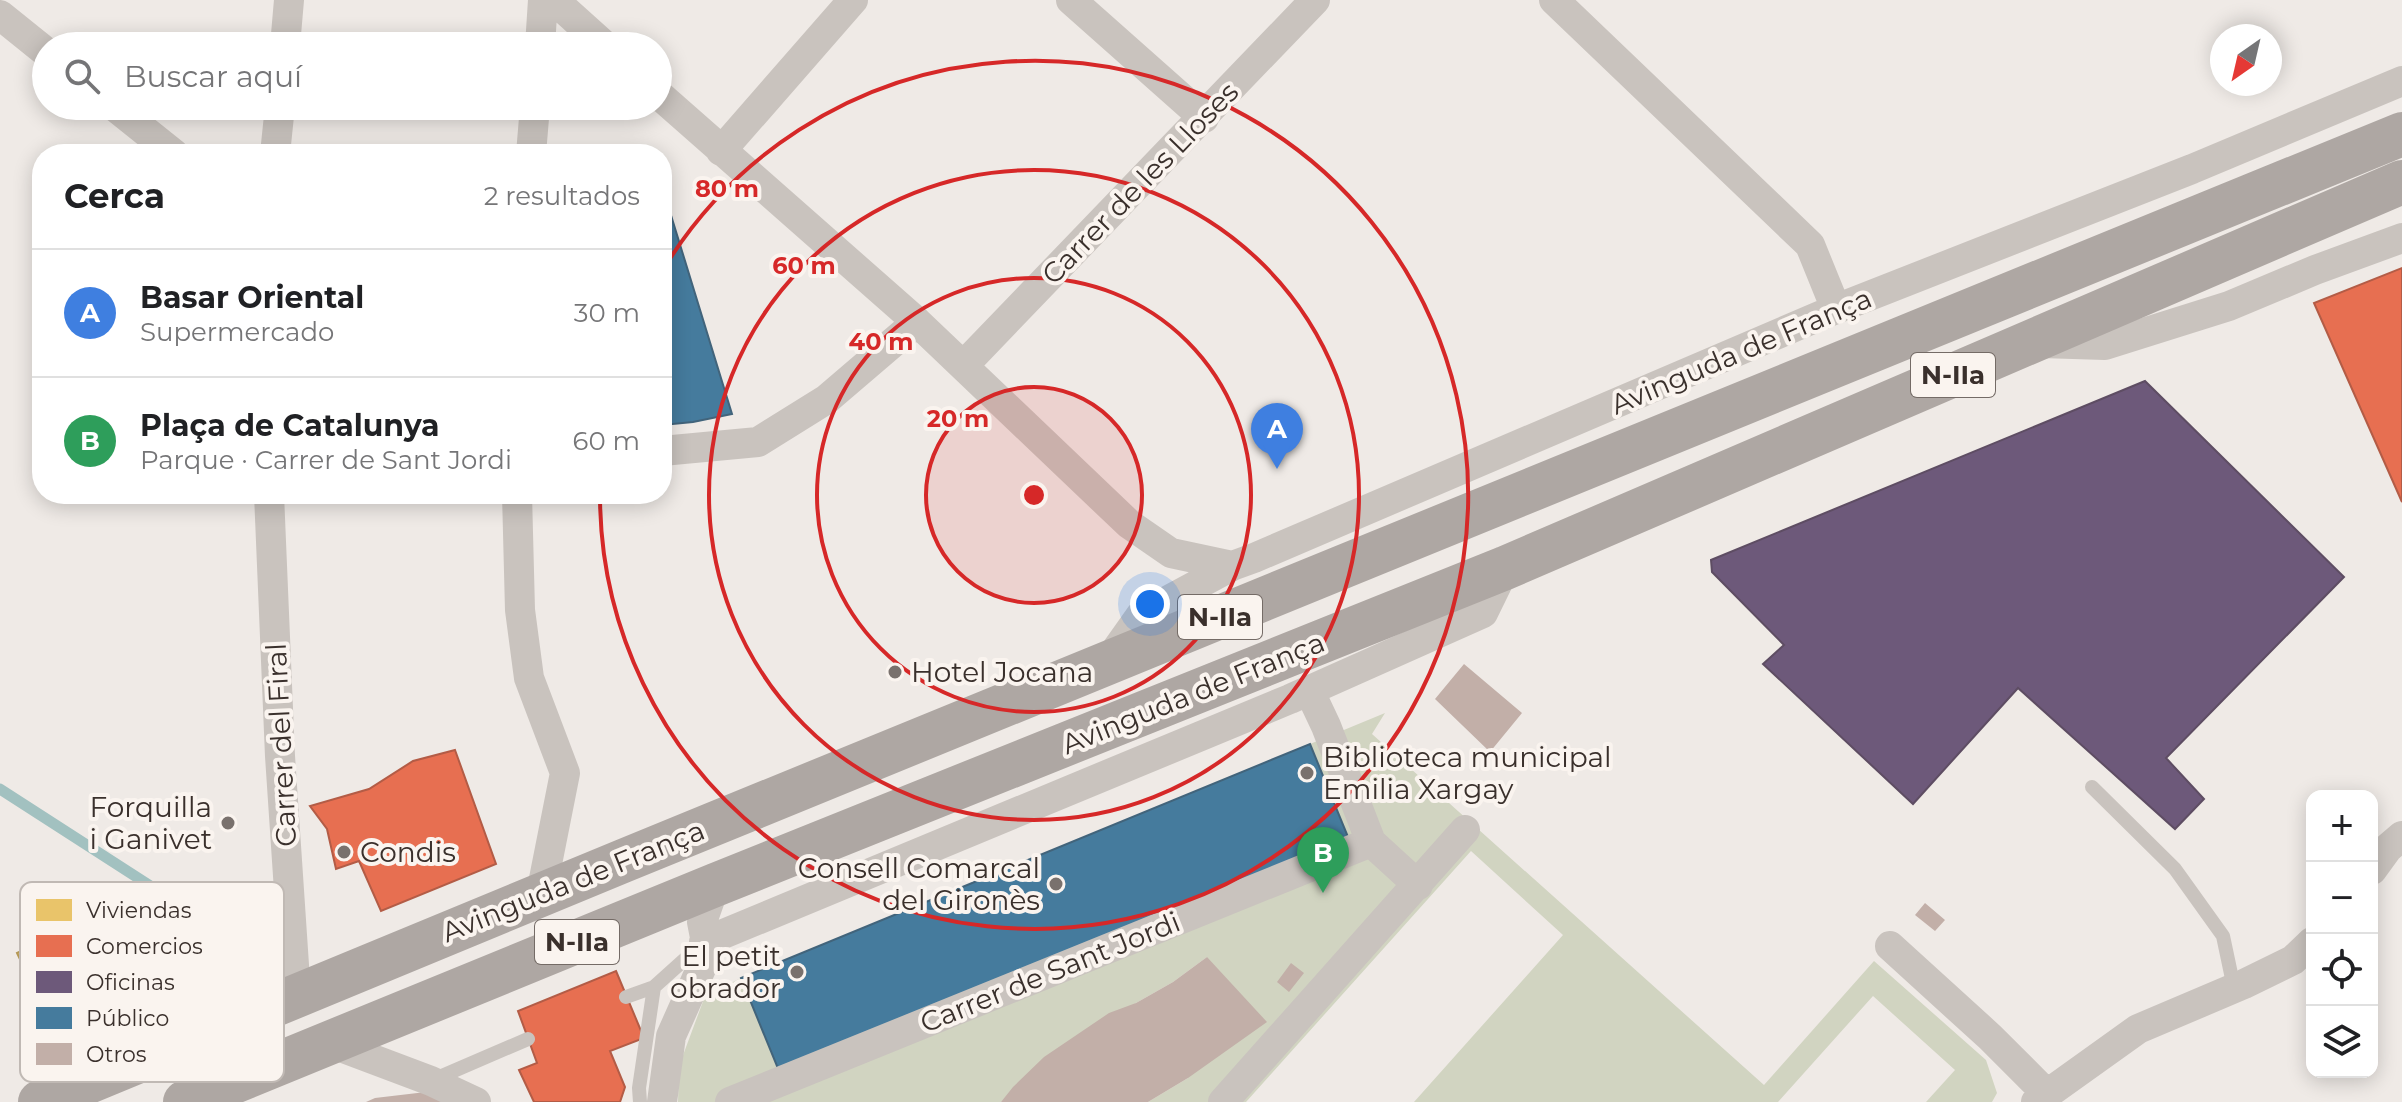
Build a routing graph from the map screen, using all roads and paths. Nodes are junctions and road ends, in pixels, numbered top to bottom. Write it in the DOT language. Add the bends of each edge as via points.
graph roads {
  1 [pos="289,0"];
  2 [pos="543,0"];
  3 [pos="554,0"];
  4 [pos="853,0"];
  5 [pos="1071,0"];
  6 [pos="1315,0"];
  7 [pos="1554,0"];
  8 [pos="0,15"];
  9 [pos="286,32"];
  10 [pos="541,32"];
  11 [pos="589,32"];
  12 [pos="32,41"];
  13 [pos="2402,81"];
  14 [pos="672,107"];
  15 [pos="1204,118"];
  16 [pos="132,120"];
  17 [pos="279,120"];
  18 [pos="534,120"];
  19 [pos="2402,134"];
  20 [pos="162,144"];
  21 [pos="276,144"];
  22 [pos="532,144"];
  23 [pos="721,151"];
  24 [pos="2402,182"];
  25 [pos="2402,238"];
  26 [pos="1836,309"];
  27 [pos="917,322"];
  28 [pos="2027,343"];
  29 [pos="964,365"];
  30 [pos="672,450"];
  31 [pos="269,504"];
  32 [pos="517,504"];
  33 [pos="1232,566"];
  34 [pos="1505,568"];
  35 [pos="1107,663"];
  36 [pos="1309,690"];
  37 [pos="969,783"];
  38 [pos="2092,787"];
  39 [pos="1034,804"];
  40 [pos="1465,830"];
  41 [pos="2402,836"];
  42 [pos="1371,842"];
  43 [pos="2378,862"];
  44 [pos="715,885"];
  45 [pos="1418,885"];
  46 [pos="541,894"];
  47 [pos="704,942"];
  48 [pos="1890,946"];
  49 [pos="2306,948"];
  50 [pos="654,987"];
  51 [pos="2234,988"];
  52 [pos="296,995"];
  53 [pos="626,997"];
  54 [pos="284,1000"];
  55 [pos="528,1039"];
  56 [pos="330,1043"];
  57 [pos="284,1062"];
  58 [pos="431,1081"];
  59 [pos="88,1082"];
  60 [pos="234,1082"];
  61 [pos="2041,1097"];
  62 [pos="40,1102"];
  63 [pos="185,1102"];
  64 [pos="476,1102"];
  65 [pos="640,1102"];
  66 [pos="662,1102"];
  67 [pos="730,1102"];
  68 [pos="1223,1102"];
  1 -- 9 [label="street"];
  2 -- 10 [label="street"];
  3 -- 11 [label="street"];
  4 -- 23 [label="street"];
  5 -- 15 [label="street"];
  6 -- 15 [label="street, Carrer de les Lloses"];
  7 -- 26 [label="street" via="1810,245"];
  8 -- 12 [label="street"];
  13 -- 26 [label="street, Avinguda de França"];
  14 -- 23 [label="street"];
  15 -- 29 [label="street, Carrer de les Lloses"];
  16 -- 20 [label="street"];
  17 -- 21 [label="street"];
  18 -- 22 [label="street"];
  19 -- 35 [label="main road, Avinguda de França / N-IIa"];
  23 -- 27 [label="street"];
  24 -- 28 [label="main road, Avinguda de França / N-IIa"];
  25 -- 28 [label="street, Avinguda de França" via="2229,306 2105,345"];
  26 -- 33 [label="street, Avinguda de França"];
  27 -- 29 [label="street"];
  27 -- 30 [label="street" via="827,399 758,442"];
  28 -- 34 [label="main road, Avinguda de França / N-IIa"];
  29 -- 33 [label="street" via="1129,524 1171,553"];
  31 -- 52 [label="street, Carrer del Firal"];
  32 -- 46 [label="street" via="520,610 529,678 565,773"];
  33 -- 35 [label="street, Avinguda de França" via="1141,615"];
  34 -- 36 [label="street, Avinguda de França" via="1483,613"];
  34 -- 37 [label="main road, Avinguda de França / N-IIa"];
  35 -- 46 [label="main road, Avinguda de França / N-IIa"];
  36 -- 39 [label="street, Avinguda de França"];
  36 -- 42 [label="street"];
  37 -- 39 [label="street"];
  37 -- 44 [label="main road, Avinguda de França / N-IIa"];
  38 -- 51 [label="lane" via="2175,869 2223,936"];
  39 -- 47 [label="street, Avinguda de França"];
  40 -- 45 [label="street"];
  41 -- 43 [label="street"];
  42 -- 45 [label="street"];
  42 -- 67 [label="street, Carrer de Sant Jordi"];
  44 -- 47 [label="street, Avinguda de França" via="702,922"];
  44 -- 56 [label="main road, Avinguda de França / N-IIa"];
  45 -- 68 [label="street"];
  46 -- 52 [label="main road, Avinguda de França / N-IIa"];
  47 -- 50 [label="lane"];
  47 -- 66 [label="street" via="708,953 671,1036"];
  48 -- 61 [label="street" via="1990,1037"];
  49 -- 51 [label="street" via="2293,960"];
  50 -- 53 [label="lane"];
  50 -- 65 [label="lane"];
  51 -- 61 [label="street" via="2138,1029"];
  52 -- 54 [label="main road, Avinguda de França / N-IIa"];
  55 -- 58 [label="lane"];
  56 -- 57 [label="main road, Avinguda de França / N-IIa"];
  56 -- 58 [label="street"];
  58 -- 64 [label="street"];
  59 -- 62 [label="main road, Avinguda de França / N-IIa"];
  60 -- 63 [label="main road, Avinguda de França / N-IIa"];
}
